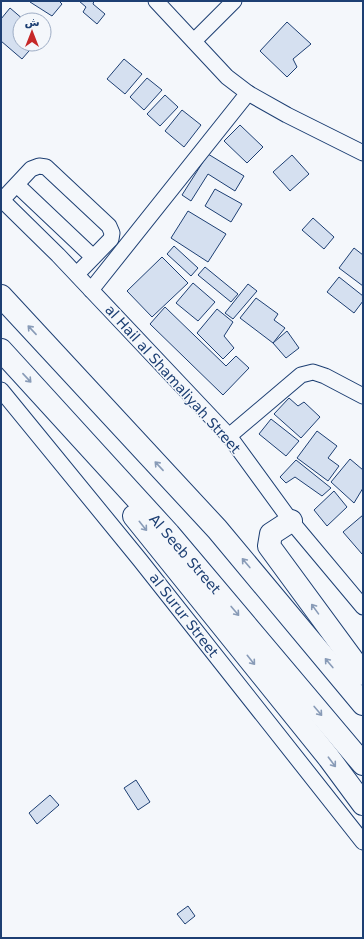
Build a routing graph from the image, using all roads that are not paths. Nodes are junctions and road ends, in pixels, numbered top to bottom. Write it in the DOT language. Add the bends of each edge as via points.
graph roads {
  1 [pos="156,1"];
  2 [pos="234,1"];
  3 [pos="194,41"];
  4 [pos="248,93"];
  5 [pos="363,153"];
  6 [pos="17,185"];
  7 [pos="2,200"];
  8 [pos="93,257"];
  9 [pos="77,274"];
  10 [pos="91,290"];
  11 [pos="1,296"];
  12 [pos="1,350"];
  13 [pos="1,390"];
  14 [pos="363,396"];
  15 [pos="53,406"];
  16 [pos="229,436"];
  17 [pos="291,521"];
  18 [pos="363,607"];
  19 [pos="363,674"];
  20 [pos="363,704"];
  21 [pos="363,764"];
  22 [pos="363,804"];
  23 [pos="363,842"];
  1 -- 3 [label="street"];
  2 -- 3 [label="street"];
  3 -- 4 [label="street" via="227,77"];
  4 -- 5 [label="street"];
  4 -- 10 [label="street"];
  6 -- 7 [label="street"];
  6 -- 8 [label="street"];
  6 -- 8 [label="street" via="31,169 46,167 109,226 111,239"];
  7 -- 9 [label="street, al Hail al Shamaliyah Street"];
  8 -- 9 [label="street"];
  9 -- 10 [label="street, al Hail al Shamaliyah Street"];
  10 -- 16 [label="street, al Hail al Shamaliyah Street"];
  20 -- 11 [label="highway, one-way" via="217,529"];
  12 -- 15 [label="highway, Al Seeb Street, one-way"];
  13 -- 23 [label="street, al Surur Street" via="140,560"];
  14 -- 16 [label="street" via="325,376 313,372 301,375"];
  15 -- 21 [label="highway, Al Seeb Street, one-way" via="169,534"];
  15 -- 22 [label="highway, one-way" via="61,425 329,758"];
  16 -- 17 [label="street, al Hail al Shamaliyah Street"];
  17 -- 18 [label="street, al Hail al Shamaliyah Street"];
  19 -- 17 [label="highway, one-way" via="269,546 271,534"];
}
